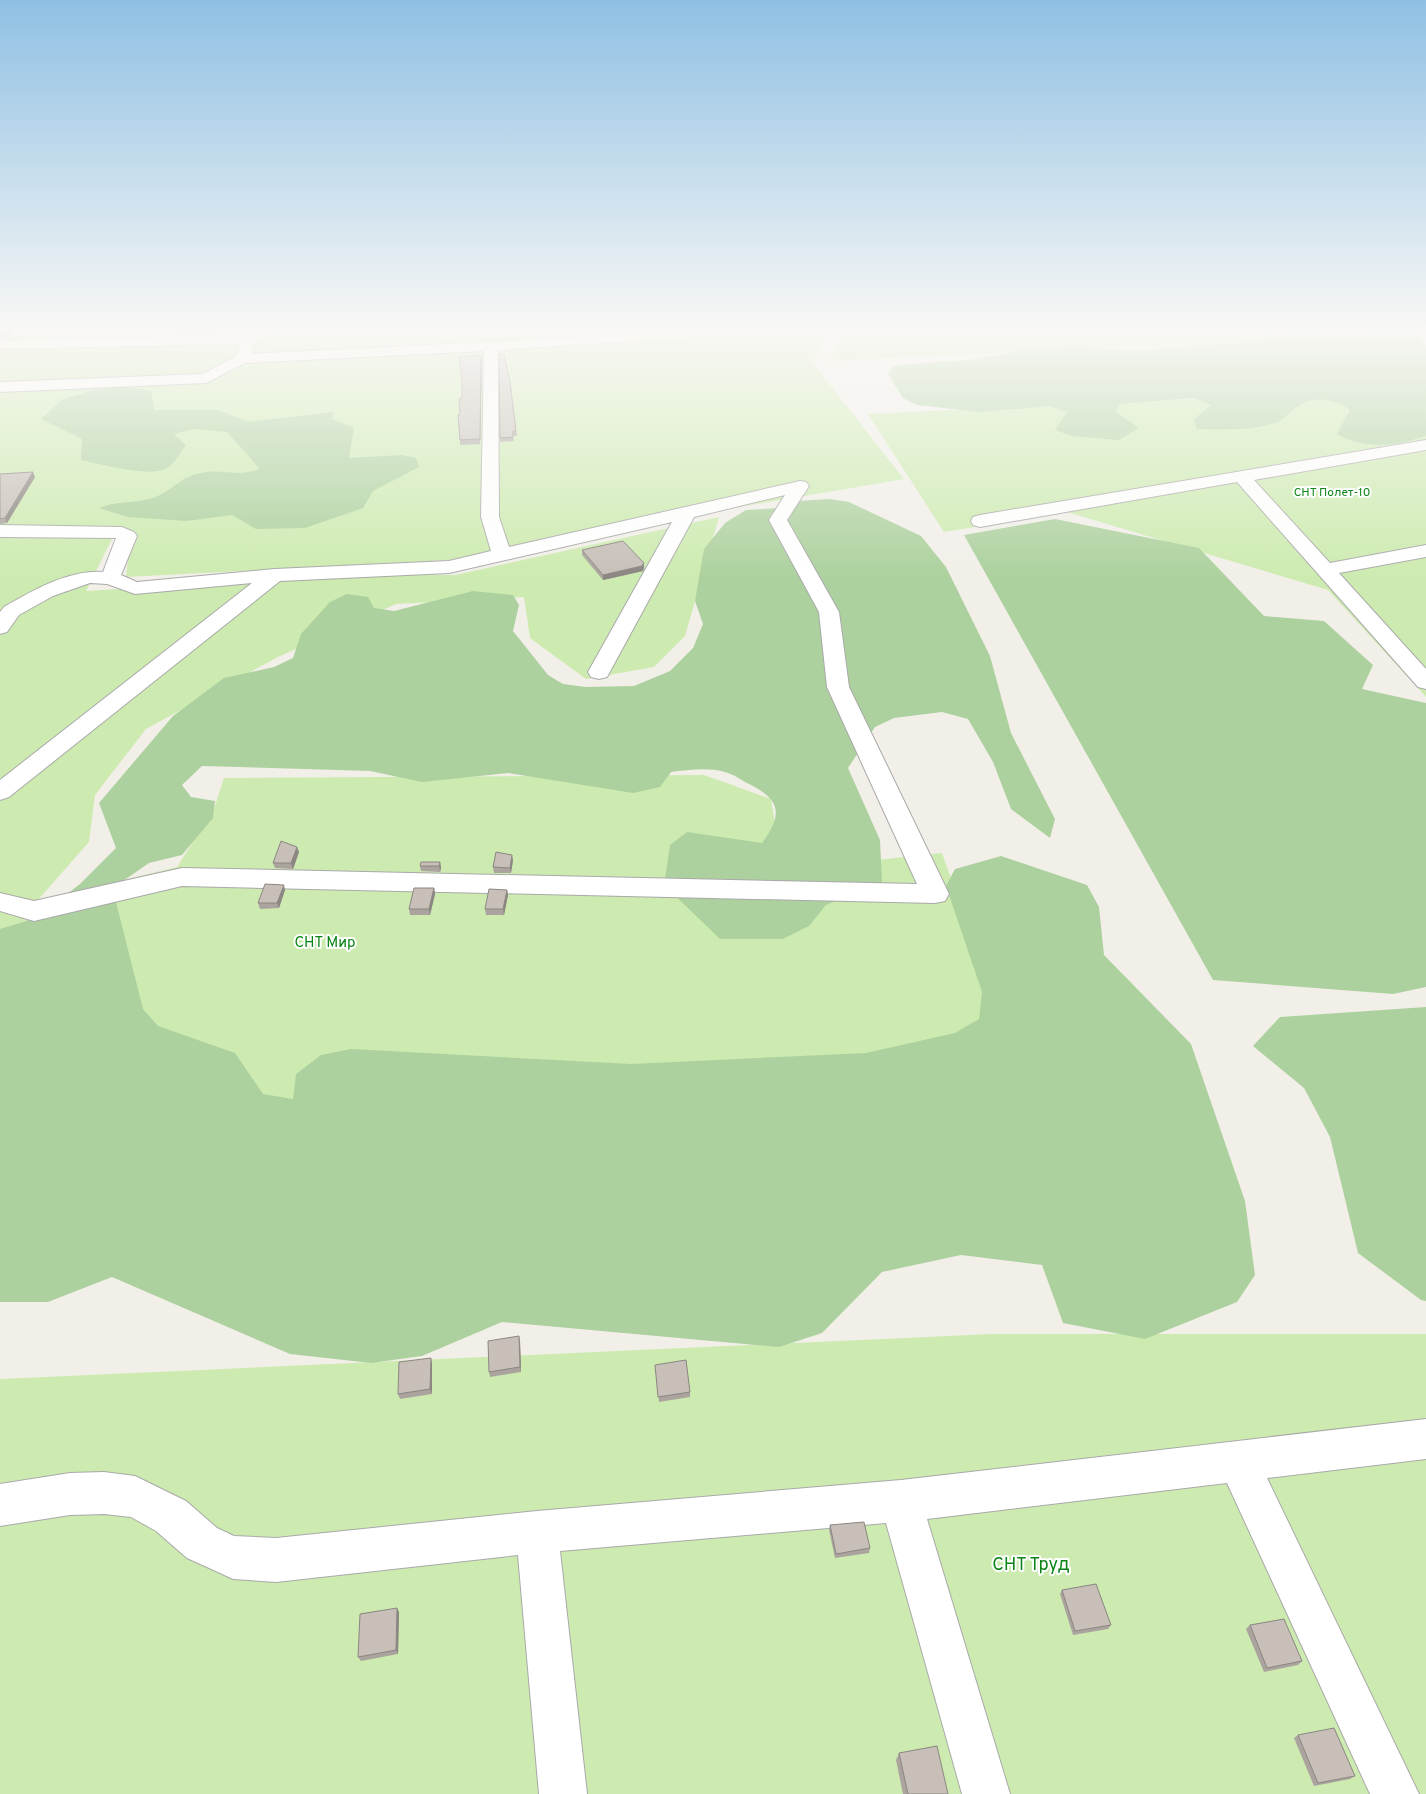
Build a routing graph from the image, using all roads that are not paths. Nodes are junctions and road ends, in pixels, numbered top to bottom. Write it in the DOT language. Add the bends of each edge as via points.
graph roads {
  1 [pos="489,411"];
  2 [pos="1426,445"];
  3 [pos="1241,476"];
  4 [pos="687,512"];
  5 [pos="980,520"];
  6 [pos="0,531"];
  7 [pos="1426,552"];
  8 [pos="502,554"];
  9 [pos="1326,570"];
  10 [pos="275,575"];
  11 [pos="110,578"];
  12 [pos="0,628"];
  13 [pos="599,672"];
  14 [pos="1426,682"];
  15 [pos="0,792"];
  16 [pos="0,902"];
  17 [pos="1426,1440"];
  18 [pos="1238,1462"];
  19 [pos="901,1501"];
  20 [pos="0,1505"];
  21 [pos="536,1532"];
  22 [pos="563,1794"];
  23 [pos="986,1794"];
  24 [pos="1395,1794"];
  1 -- 8 [label="street" via="490,517"];
  2 -- 3 [label="street"];
  3 -- 5 [label="street"];
  3 -- 9 [label="street"];
  4 -- 8 [label="street"];
  4 -- 13 [label="street"];
  4 -- 16 [label="street" via="800,486 778,520 830,612 838,686 935,894 182,877 34,911"];
  6 -- 11 [label="street" via="115,531 127,536"];
  7 -- 9 [label="street"];
  8 -- 10 [label="street" via="449,567"];
  9 -- 14 [label="street"];
  10 -- 11 [label="street" via="135,588"];
  10 -- 15 [label="street"];
  11 -- 12 [label="street" via="88,577 46,592 11,611"];
  17 -- 18 [label="street"];
  18 -- 19 [label="street"];
  18 -- 24 [label="street"];
  19 -- 21 [label="street"];
  19 -- 23 [label="street"];
  20 -- 21 [label="street" via="70,1494 104,1493 135,1497 171,1516 202,1543 225,1554 276,1560"];
  21 -- 22 [label="street"];
}
